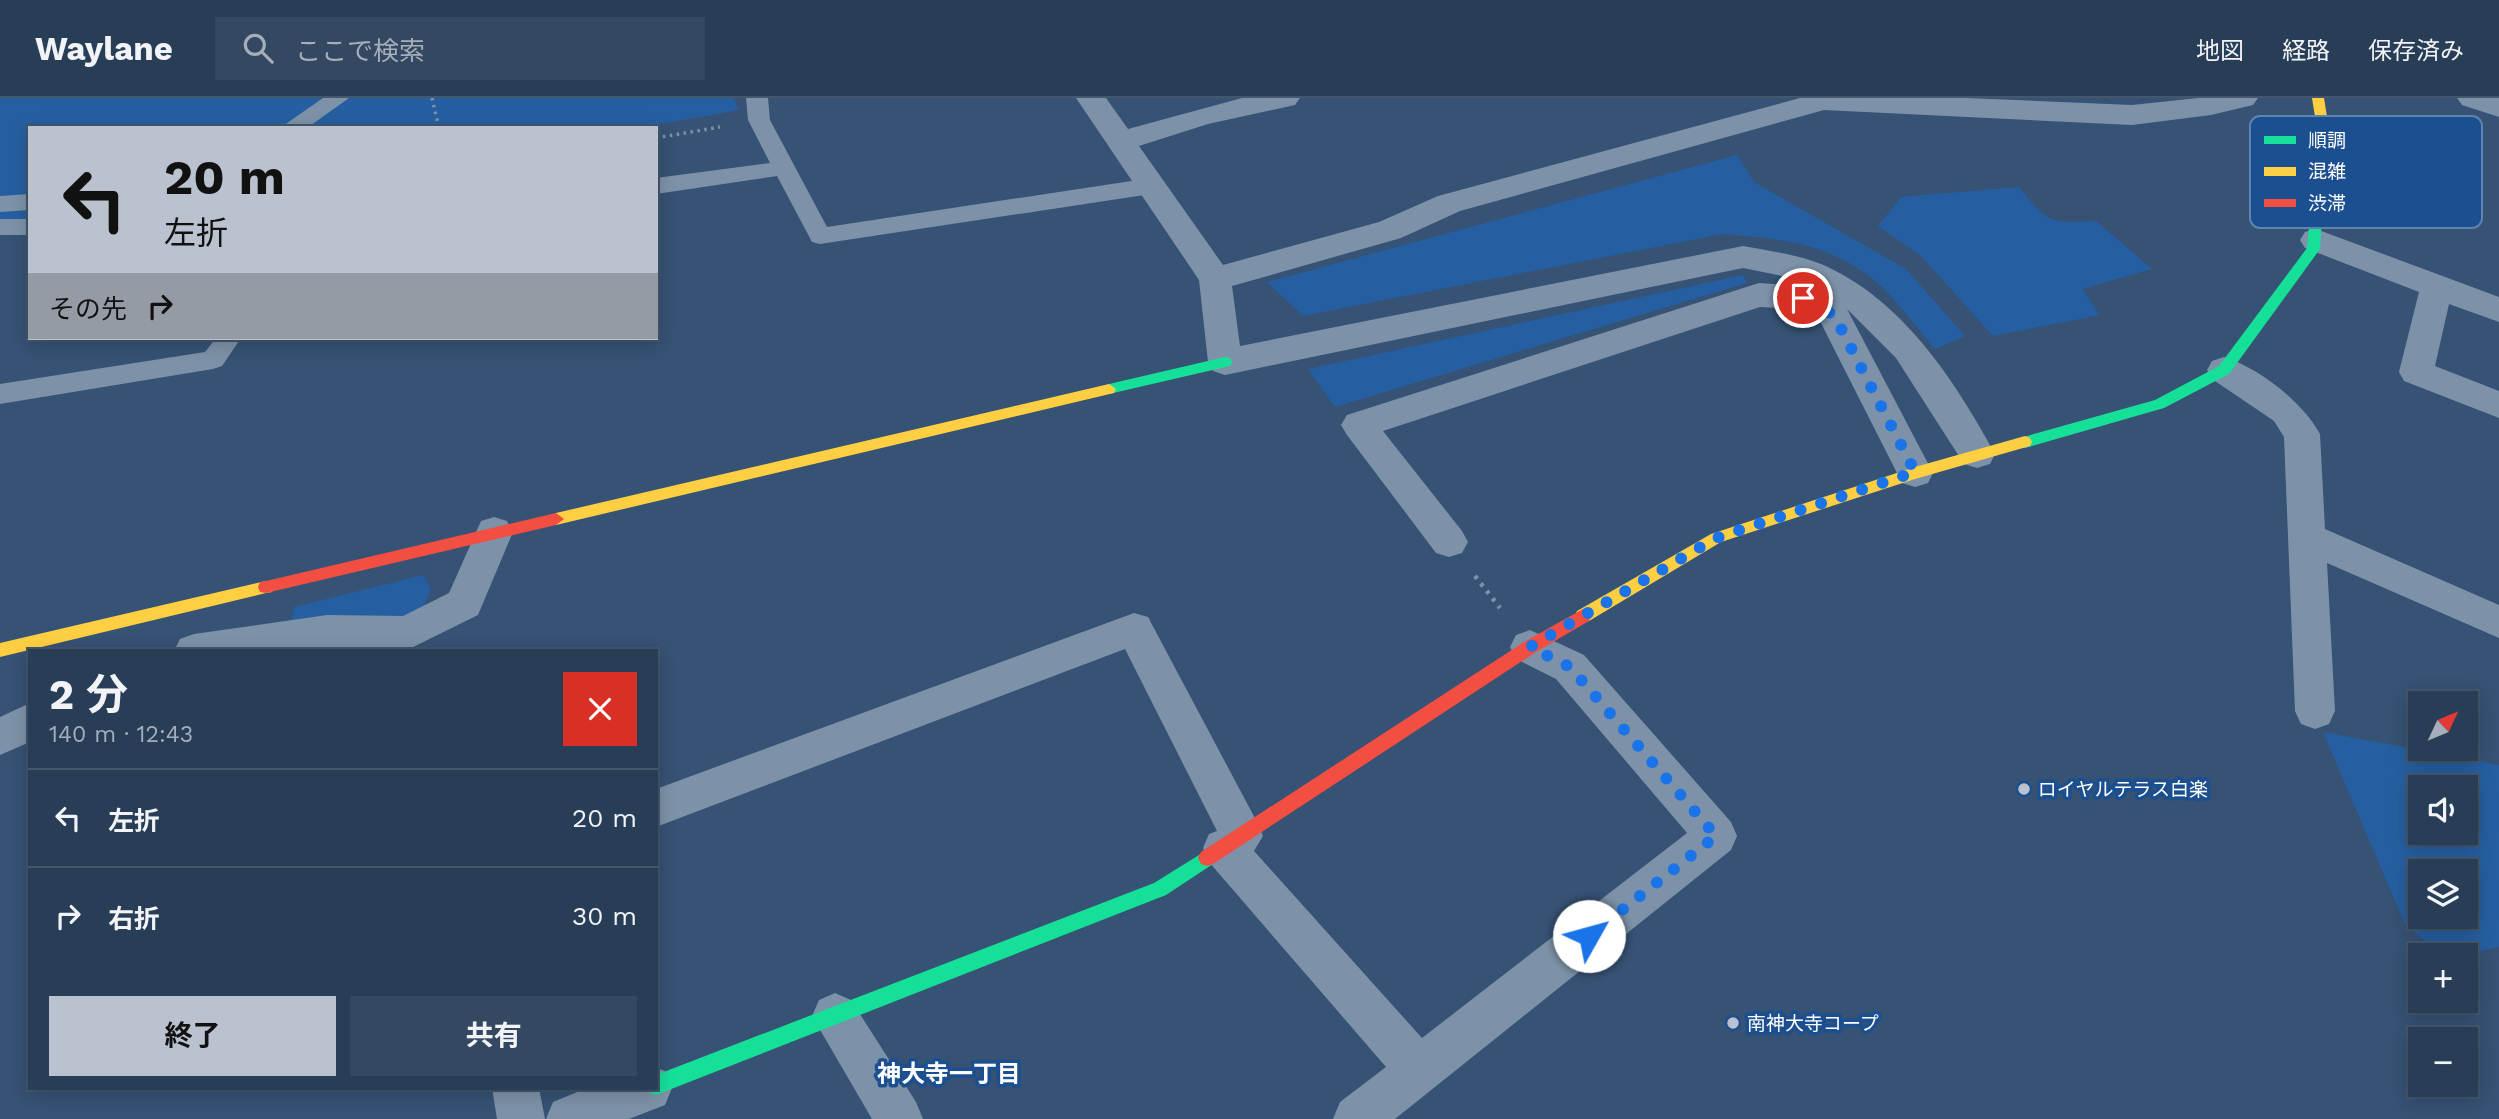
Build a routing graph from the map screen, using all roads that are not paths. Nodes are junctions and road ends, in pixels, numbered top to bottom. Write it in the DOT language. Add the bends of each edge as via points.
graph roads {
  1 [pos="338,98"];
  2 [pos="1091,98"];
  3 [pos="1285,98"];
  4 [pos="2243,98"];
  5 [pos="2318,98"];
  6 [pos="2472,98"];
  7 [pos="2499,108"];
  8 [pos="758,109"];
  9 [pos="2321,116"];
  10 [pos="295,126"];
  11 [pos="1121,141"];
  12 [pos="784,168"];
  13 [pos="658,186"];
  14 [pos="1151,186"];
  15 [pos="28,202"];
  16 [pos="0,204"];
  17 [pos="28,227"];
  18 [pos="0,228"];
  19 [pos="2317,228"];
  20 [pos="2316,240"];
  21 [pos="1215,279"];
  22 [pos="2437,286"];
  23 [pos="2499,310"];
  24 [pos="228,340"];
  25 [pos="1225,362"];
  26 [pos="2224,370"];
  27 [pos="0,394"];
  28 [pos="2499,405"];
  29 [pos="1977,454"];
  30 [pos="1915,472"];
  31 [pos="494,532"];
  32 [pos="2306,538"];
  33 [pos="1449,542"];
  34 [pos="2499,622"];
  35 [pos="437,635"];
  36 [pos="1530,647"];
  37 [pos="208,649"];
  38 [pos="0,650"];
  39 [pos="2315,712"];
  40 [pos="28,722"];
  41 [pos="0,737"];
  42 [pos="658,807"];
  43 [pos="1233,842"];
  44 [pos="835,1016"];
  45 [pos="1419,1070"];
  46 [pos="658,1084"];
  47 [pos="515,1090"];
  48 [pos="643,1090"];
  49 [pos="521,1119"];
  50 [pos="569,1119"];
  51 [pos="899,1119"];
  52 [pos="1357,1119"];
  1 -- 10 [label="lane"];
  2 -- 11 [label="street"];
  3 -- 11 [label="street"];
  4 -- 21 [label="street" via="2132,115 1824,101 1449,203 1390,230"];
  5 -- 9 [label="street"];
  6 -- 7 [label="street"];
  8 -- 12 [label="lane"];
  11 -- 14 [label="street"];
  12 -- 13 [label="lane"];
  12 -- 14 [label="lane" via="820,236"];
  14 -- 21 [label="street"];
  15 -- 16 [label="lane"];
  17 -- 18 [label="lane"];
  19 -- 20 [label="street"];
  20 -- 22 [label="street"];
  20 -- 26 [label="street"];
  21 -- 25 [label="street"];
  22 -- 23 [label="street"];
  22 -- 28 [label="street" via="2416,372"];
  24 -- 27 [label="lane" via="213,360"];
  25 -- 29 [label="street" via="1743,257 1809,272 1858,297 1896,331"];
  25 -- 31 [label="street"];
  26 -- 29 [label="street" via="2159,404"];
  26 -- 32 [label="street" via="2287,412 2302,434"];
  29 -- 30 [label="street"];
  30 -- 33 [label="street" via="1834,315 1803,298 1759,295 1359,425"];
  30 -- 36 [label="street" via="1716,538"];
  31 -- 35 [label="street" via="464,604"];
  31 -- 38 [label="street"];
  32 -- 34 [label="street"];
  32 -- 39 [label="street"];
  35 -- 37 [label="street" via="327,632"];
  36 -- 43 [label="street"];
  36 -- 45 [label="street" via="1570,667 1716,836"];
  40 -- 41 [label="street"];
  42 -- 43 [label="street" via="1134,629"];
  43 -- 44 [label="street" via="1160,889"];
  43 -- 45 [label="street"];
  44 -- 46 [label="street"];
  44 -- 51 [label="street"];
  45 -- 52 [label="street"];
  47 -- 49 [label="street"];
  48 -- 50 [label="street"];
}
